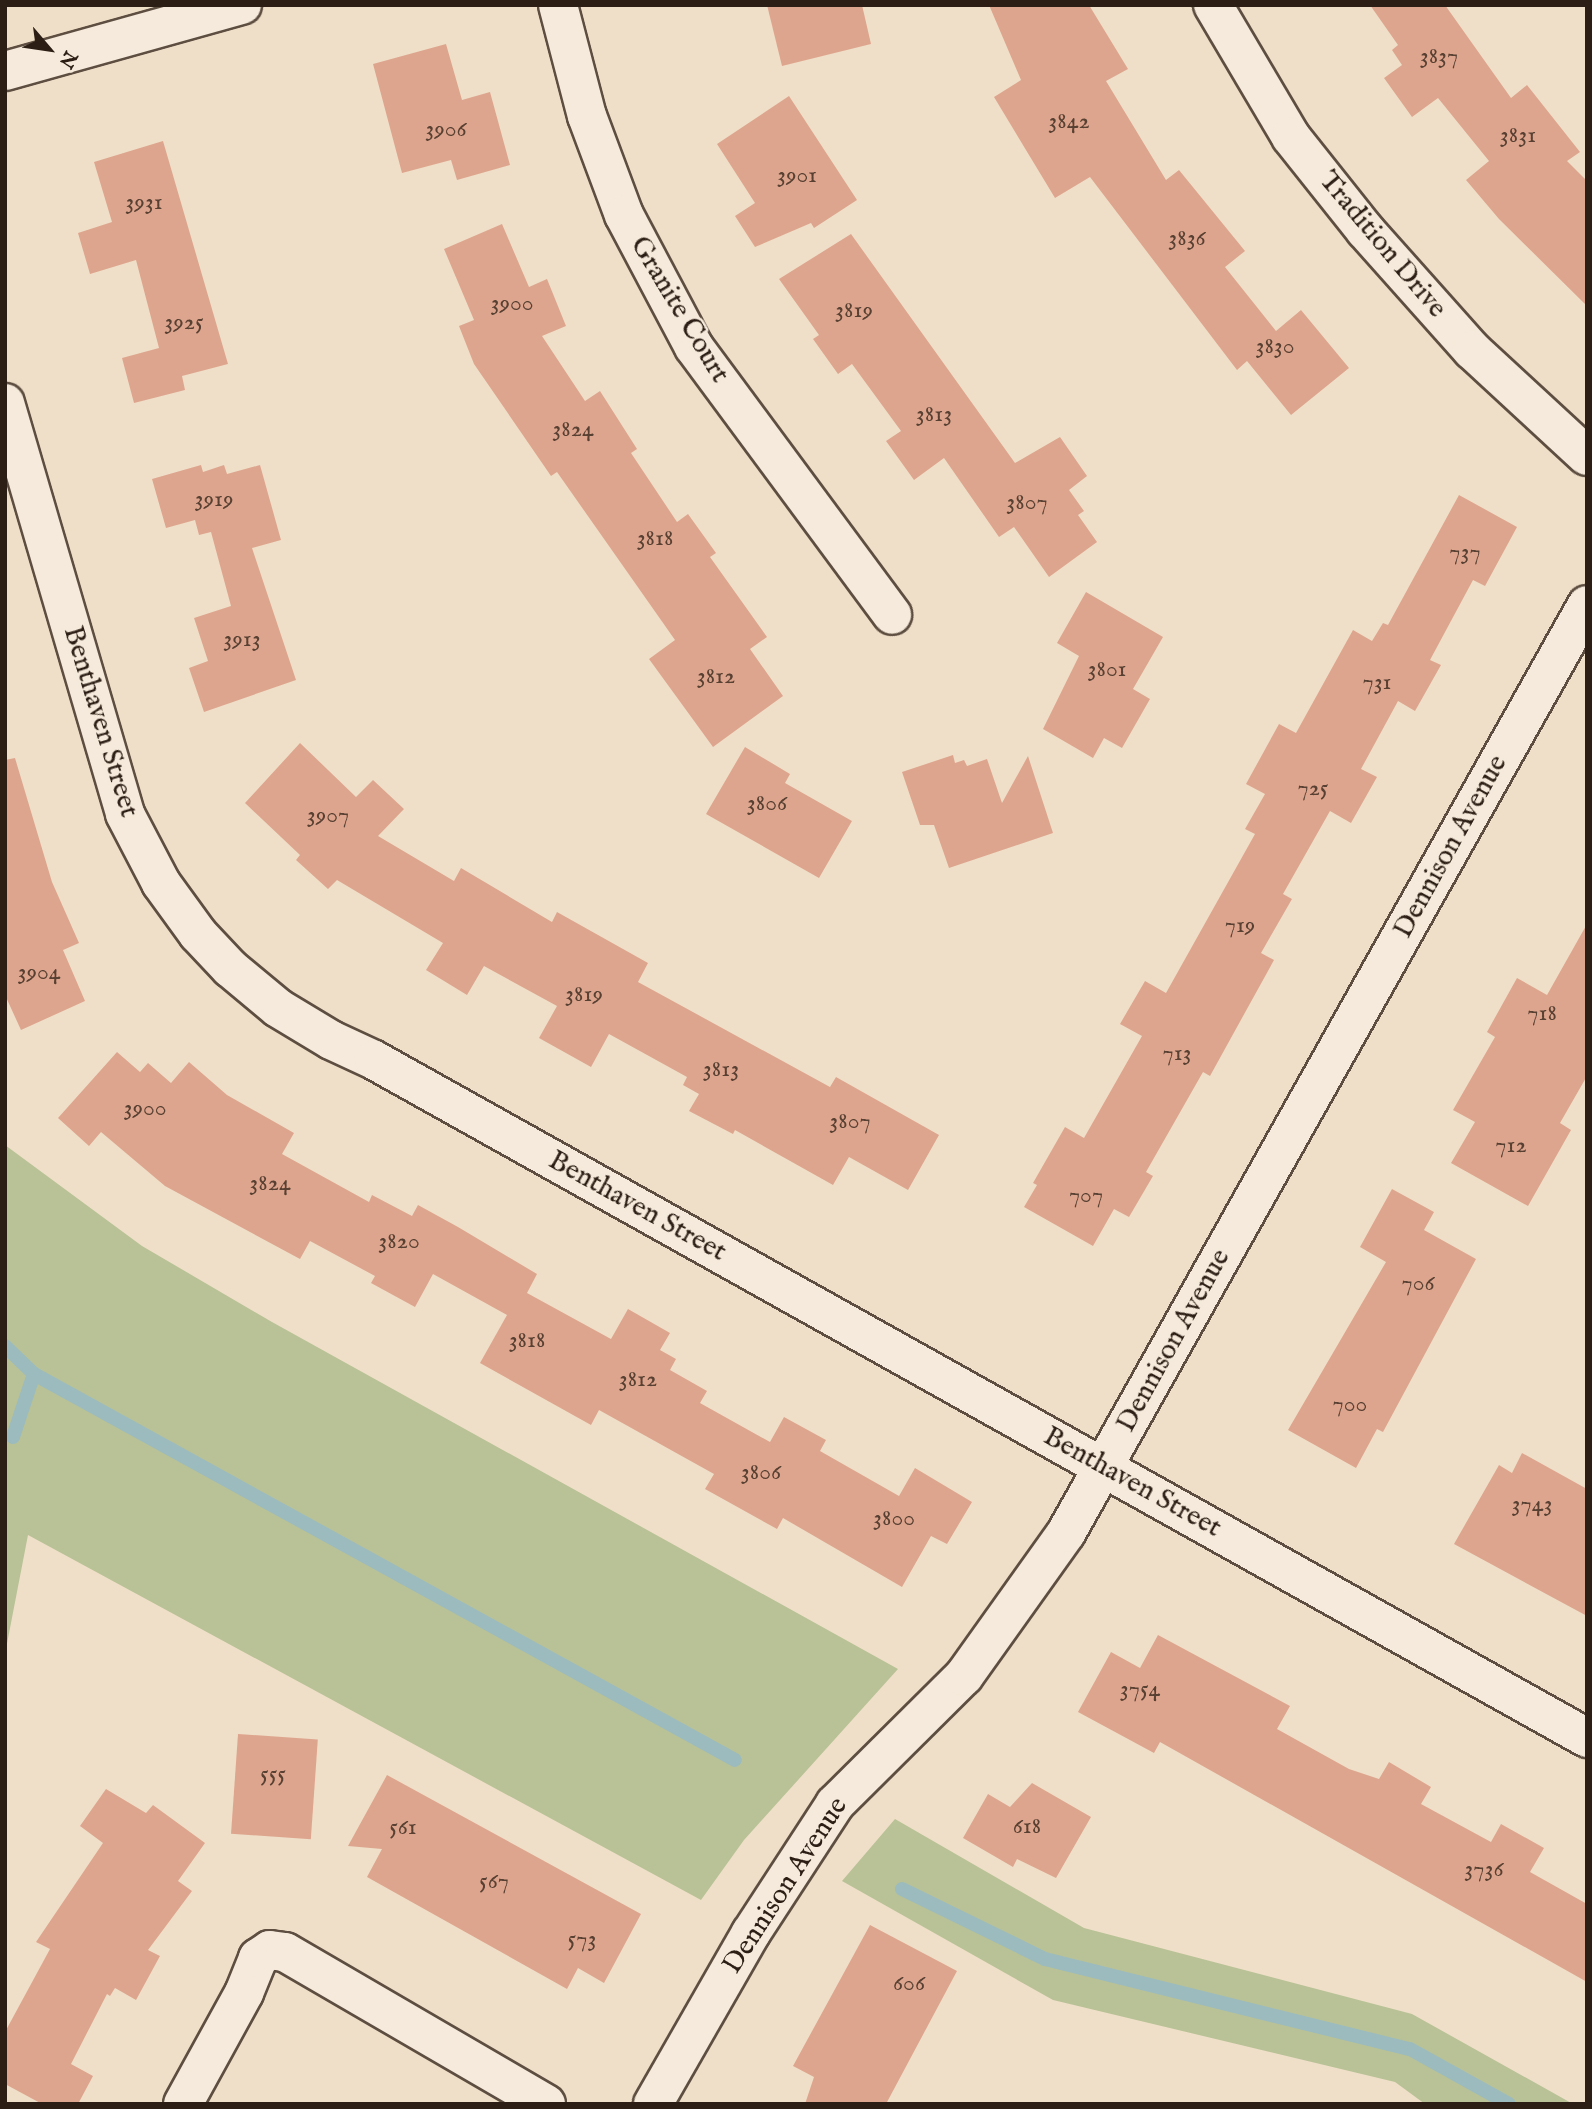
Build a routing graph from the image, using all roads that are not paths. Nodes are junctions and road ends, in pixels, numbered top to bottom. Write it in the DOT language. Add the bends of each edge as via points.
graph roads {
  1 [pos="243,5"];
  2 [pos="558,5"];
  3 [pos="1213,5"];
  4 [pos="5,71"];
  5 [pos="5,403"];
  6 [pos="1587,456"];
  7 [pos="1587,605"];
  8 [pos="892,615"];
  9 [pos="1103,1467"];
  10 [pos="1587,1738"];
  11 [pos="183,2104"];
  12 [pos="546,2104"];
  13 [pos="653,2104"];
  1 -- 4 [label="street"];
  2 -- 8 [label="street, Granite Court" via="587,116 624,215 694,346"];
  3 -- 6 [label="street, Tradition Drive" via="1292,137 1365,230 1472,351"];
  5 -- 9 [label="street, Benthaven Street" via="125,814 161,883 230,968 331,1041 386,1067"];
  7 -- 9 [label="street, Dennison Avenue"];
  9 -- 10 [label="street, Benthaven Street"];
  9 -- 13 [label="street, Dennison Avenue" via="1066,1533 964,1676 835,1804 751,1933"];
  11 -- 12 [label="street" via="244,1993 258,1958 270,1950 285,1952"];
}
